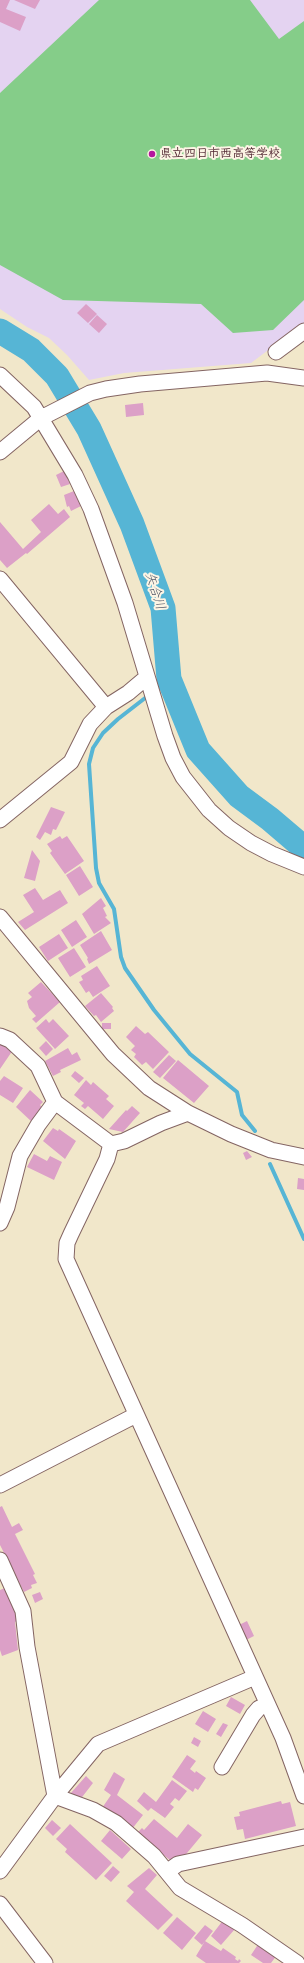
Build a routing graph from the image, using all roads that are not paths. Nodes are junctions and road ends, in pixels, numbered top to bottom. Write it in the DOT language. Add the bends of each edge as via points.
graph roads {
  1 [pos="304,331"];
  2 [pos="276,352"];
  3 [pos="0,374"];
  4 [pos="304,378"];
  5 [pos="41,418"];
  6 [pos="0,452"];
  7 [pos="0,579"];
  8 [pos="148,680"];
  9 [pos="106,707"];
  10 [pos="0,820"];
  11 [pos="304,867"];
  12 [pos="0,917"];
  13 [pos="0,1036"];
  14 [pos="56,1102"];
  15 [pos="188,1113"];
  16 [pos="112,1144"];
  17 [pos="304,1157"];
  18 [pos="0,1223"];
  19 [pos="136,1415"];
  20 [pos="0,1485"];
  21 [pos="0,1560"];
  22 [pos="255,1677"];
  23 [pos="268,1705"];
  24 [pos="222,1767"];
  25 [pos="55,1796"];
  26 [pos="304,1796"];
  27 [pos="304,1837"];
  28 [pos="0,1871"];
  29 [pos="168,1871"];
  30 [pos="0,1904"];
  31 [pos="45,1963"];
  32 [pos="297,1963"];
  1 -- 2 [label="street"];
  3 -- 5 [label="street"];
  4 -- 5 [label="street" via="267,373 140,384 90,393"];
  5 -- 6 [label="street"];
  5 -- 8 [label="street" via="75,475 91,509 125,603"];
  7 -- 9 [label="street"];
  8 -- 9 [label="street"];
  8 -- 11 [label="street" via="173,758 191,789 229,828 272,854"];
  9 -- 10 [label="street" via="90,724 71,762"];
  12 -- 15 [label="street" via="127,1069 149,1088"];
  13 -- 14 [label="street" via="10,1040 38,1066"];
  14 -- 16 [label="street"];
  14 -- 18 [label="street" via="20,1156 7,1207"];
  15 -- 16 [label="street"];
  15 -- 17 [label="street" via="271,1150"];
  16 -- 19 [label="street" via="67,1243 66,1259"];
  19 -- 20 [label="street"];
  19 -- 22 [label="street"];
  21 -- 25 [label="street" via="23,1611 26,1647"];
  22 -- 23 [label="street"];
  22 -- 25 [label="street" via="98,1744"];
  23 -- 24 [label="street" via="259,1708 253,1716"];
  23 -- 26 [label="street"];
  25 -- 28 [label="street"];
  25 -- 29 [label="street" via="93,1810 116,1823 143,1845"];
  27 -- 29 [label="street" via="178,1864"];
  29 -- 32 [label="street" via="180,1888 242,1925"];
  30 -- 31 [label="street"];
}
